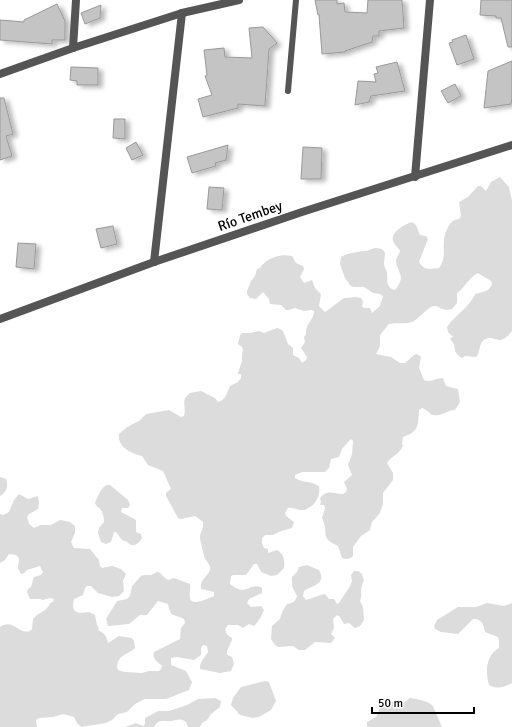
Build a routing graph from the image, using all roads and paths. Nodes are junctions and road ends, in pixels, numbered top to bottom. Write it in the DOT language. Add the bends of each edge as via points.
graph roads {
  1 [pos="76,0"];
  2 [pos="239,0"];
  3 [pos="296,0"];
  4 [pos="430,0"];
  5 [pos="182,13"];
  6 [pos="73,48"];
  7 [pos="0,74"];
  8 [pos="288,91"];
  9 [pos="512,145"];
  10 [pos="415,177"];
  11 [pos="154,262"];
  12 [pos="0,319"];
  1 -- 6 [label="street"];
  2 -- 5 [label="street"];
  3 -- 8 [label="lane"];
  4 -- 10 [label="street"];
  5 -- 6 [label="street"];
  5 -- 11 [label="street"];
  6 -- 7 [label="street"];
  9 -- 10 [label="street, Río Tembey"];
  10 -- 11 [label="street, Río Tembey"];
  11 -- 12 [label="street, Río Tembey"];
}
